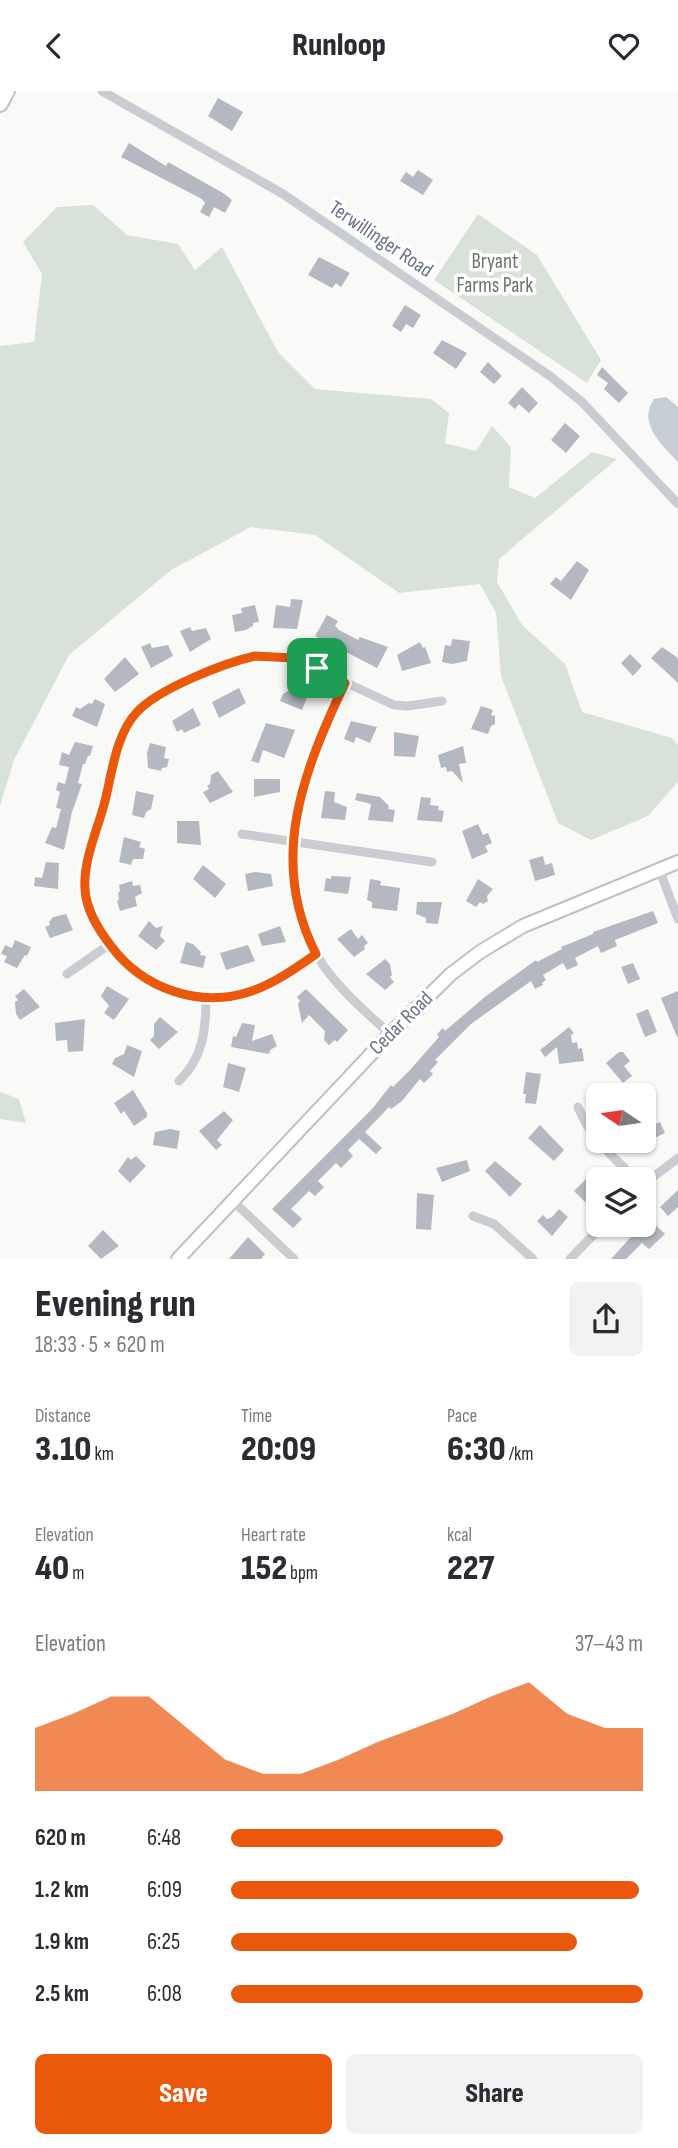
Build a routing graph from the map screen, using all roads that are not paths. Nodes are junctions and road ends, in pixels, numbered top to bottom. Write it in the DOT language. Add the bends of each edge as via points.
graph roads {
  1 [pos="7,91"];
  2 [pos="102,91"];
  3 [pos="0,104"];
  4 [pos="678,505"];
  5 [pos="345,683"];
  6 [pos="442,701"];
  7 [pos="242,834"];
  8 [pos="293,841"];
  9 [pos="432,862"];
  10 [pos="678,862"];
  11 [pos="659,869"];
  12 [pos="678,919"];
  13 [pos="110,944"];
  14 [pos="316,954"];
  15 [pos="67,974"];
  16 [pos="206,998"];
  17 [pos="390,1034"];
  18 [pos="179,1081"];
  19 [pos="578,1107"];
  20 [pos="678,1158"];
  21 [pos="624,1167"];
  22 [pos="656,1175"];
  23 [pos="233,1201"];
  24 [pos="473,1216"];
  25 [pos="591,1237"];
  26 [pos="178,1259"];
  27 [pos="294,1259"];
  28 [pos="533,1259"];
  29 [pos="570,1259"];
  1 -- 3 [label="main road"];
  2 -- 4 [label="street, Terwillinger Road" via="283,194 550,376 582,402"];
  5 -- 6 [label="street" via="394,705"];
  5 -- 8 [label="street" via="313,757"];
  5 -- 13 [label="street" via="293,658 255,656 154,698 135,714 122,739 86,871 90,913"];
  7 -- 8 [label="street"];
  8 -- 9 [label="street"];
  8 -- 14 [label="street" via="293,889"];
  10 -- 11 [label="street, Cedar Road"];
  11 -- 12 [label="street"];
  11 -- 17 [label="street, Cedar Road" via="550,913 495,941 451,974"];
  13 -- 15 [label="street"];
  13 -- 16 [label="street" via="131,969 161,987"];
  14 -- 16 [label="street" via="261,988"];
  14 -- 17 [label="street" via="337,982"];
  16 -- 18 [label="street" via="202,1046"];
  17 -- 23 [label="street, Cedar Road"];
  19 -- 21 [label="street" via="587,1129"];
  20 -- 22 [label="street"];
  23 -- 26 [label="street, Cedar Road"];
  23 -- 27 [label="street"];
  24 -- 28 [label="street" via="494,1224"];
  25 -- 29 [label="street"];
}
